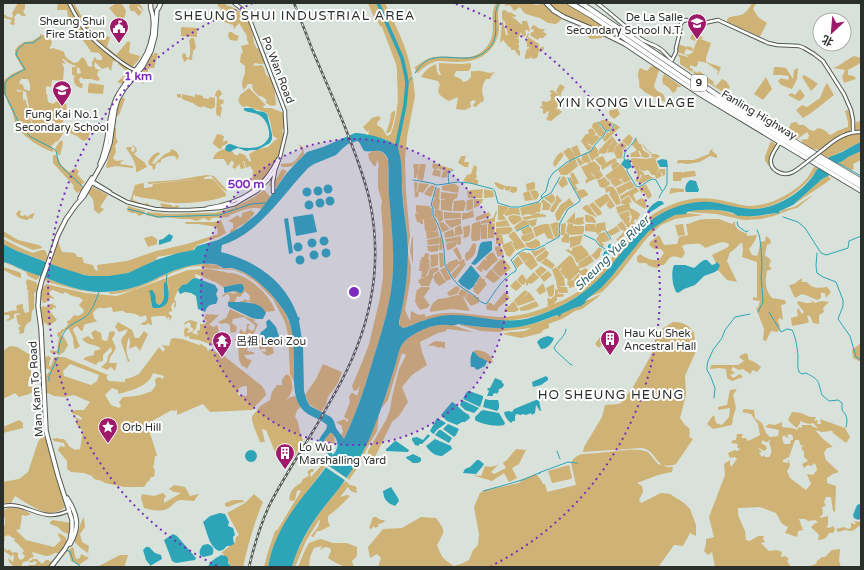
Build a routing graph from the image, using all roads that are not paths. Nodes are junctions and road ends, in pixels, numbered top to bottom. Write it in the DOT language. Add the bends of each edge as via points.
graph roads {
  1 [pos="69,3"];
  2 [pos="234,3"];
  3 [pos="546,3"];
  4 [pos="570,3"];
  5 [pos="581,3"];
  6 [pos="597,3"];
  7 [pos="160,4"];
  8 [pos="150,5"];
  9 [pos="157,10"];
  10 [pos="127,66"];
  11 [pos="138,68"];
  12 [pos="131,77"];
  13 [pos="853,132"];
  14 [pos="861,132"];
  15 [pos="780,142"];
  16 [pos="282,150"];
  17 [pos="818,160"];
  18 [pos="275,170"];
  19 [pos="835,171"];
  20 [pos="861,180"];
  21 [pos="91,182"];
  22 [pos="861,186"];
  23 [pos="861,191"];
  24 [pos="273,192"];
  25 [pos="197,210"];
  26 [pos="3,506"];
  27 [pos="71,509"];
  28 [pos="51,567"];
  1 -- 10 [label="street" via="87,32"];
  2 -- 16 [label="street, Po Wan Road" via="248,15 283,106 286,129"];
  3 -- 15 [label="main road" via="564,17 626,44 701,95"];
  4 -- 17 [label="highway, Fanling Highway / 9" via="712,97"];
  5 -- 17 [label="highway, Fanling Highway / 9"];
  6 -- 13 [label="street" via="633,33 648,44 653,44 672,60 681,24 686,20 704,24 718,20 768,43 798,46 809,51 819,57 847,99"];
  7 -- 9 [label="main road"];
  8 -- 9 [label="main road" via="153,10"];
  8 -- 11 [label="main road" via="154,22 152,39 147,54"];
  9 -- 21 [label="main road" via="151,51 142,68 118,99 110,143 102,165"];
  10 -- 11 [label="street" via="134,70"];
  10 -- 12 [label="street"];
  11 -- 12 [label="main road"];
  12 -- 21 [label="main road" via="115,100 104,154"];
  13 -- 14 [label="street"];
  13 -- 15 [label="street, bridge" via="837,138 804,165 788,174 780,173 772,166 771,159"];
  15 -- 17 [label="main road"];
  16 -- 18 [label="street, Po Wan Road"];
  16 -- 25 [label="street, Po Wan Road" via="270,174 255,190 234,202"];
  17 -- 19 [label="highway, Fanling Highway / 9"];
  17 -- 19 [label="main road"];
  18 -- 24 [label="street"];
  18 -- 25 [label="street, Po Wan Road" via="257,191 235,204"];
  19 -- 20 [label="highway, Fanling Highway / 9"];
  19 -- 22 [label="highway, Fanling Highway / 9"];
  19 -- 23 [label="main road"];
  21 -- 25 [label="street, Po Wan Road" via="127,202 138,205 155,209"];
  21 -- 27 [label="main road, Man Kam To Road" via="58,235 42,280 38,306 46,424 58,476"];
  26 -- 27 [label="street" via="19,506 47,515 56,515"];
  27 -- 28 [label="main road, Man Kam To Road" via="70,537"];
}
